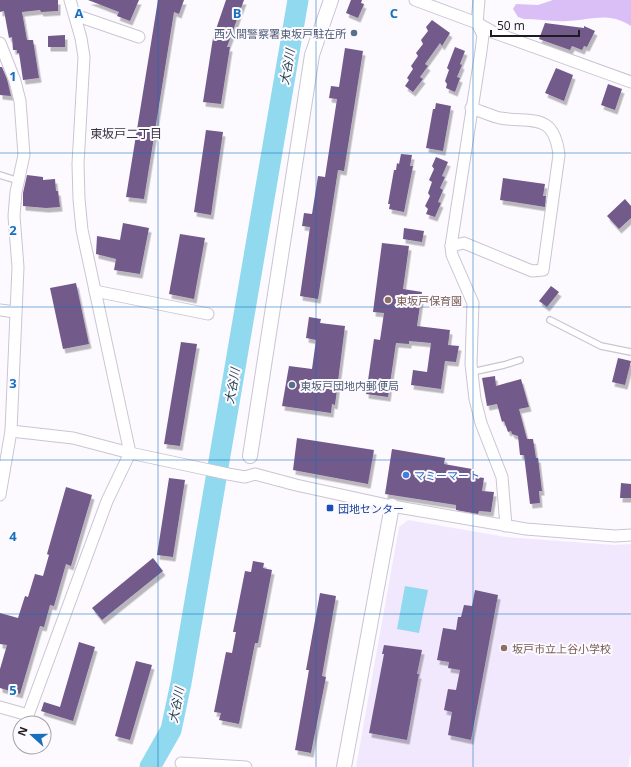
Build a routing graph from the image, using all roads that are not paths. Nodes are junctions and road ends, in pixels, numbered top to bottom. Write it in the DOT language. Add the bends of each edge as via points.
graph roads {
  1 [pos="70,0"];
  2 [pos="332,0"];
  3 [pos="415,0"];
  4 [pos="479,0"];
  5 [pos="75,15"];
  6 [pos="477,23"];
  7 [pos="139,37"];
  8 [pos="0,43"];
  9 [pos="631,82"];
  10 [pos="471,108"];
  11 [pos="0,175"];
  12 [pos="19,181"];
  13 [pos="451,246"];
  14 [pos="95,291"];
  15 [pos="0,310"];
  16 [pos="15,312"];
  17 [pos="208,314"];
  18 [pos="550,320"];
  19 [pos="631,352"];
  20 [pos="520,360"];
  21 [pos="472,372"];
  22 [pos="11,431"];
  23 [pos="130,453"];
  24 [pos="250,456"];
  25 [pos="255,474"];
  26 [pos="0,496"];
  27 [pos="392,506"];
  28 [pos="506,526"];
  29 [pos="631,535"];
  30 [pos="0,707"];
  31 [pos="181,763"];
  32 [pos="246,767"];
  33 [pos="344,767"];
  1 -- 5 [label="street"];
  2 -- 24 [label="street" via="312,56"];
  3 -- 6 [label="street"];
  4 -- 6 [label="street"];
  5 -- 7 [label="street"];
  5 -- 14 [label="street" via="82,38 84,57 78,164 79,199 82,230"];
  6 -- 9 [label="street" via="495,33"];
  6 -- 10 [label="street" via="482,35 481,51"];
  8 -- 12 [label="street" via="20,101 24,155"];
  10 -- 13 [label="street"];
  10 -- 13 [label="street" via="498,117 544,123 557,142 559,155 543,270 532,271 464,243"];
  11 -- 12 [label="lane"];
  12 -- 16 [label="street" via="14,216 18,267"];
  13 -- 21 [label="street" via="452,255 473,303"];
  14 -- 17 [label="street"];
  14 -- 23 [label="street"];
  15 -- 16 [label="street"];
  16 -- 22 [label="street"];
  18 -- 19 [label="lane" via="601,346"];
  20 -- 21 [label="lane"];
  21 -- 28 [label="street" via="481,423 502,476"];
  22 -- 23 [label="street" via="74,438"];
  22 -- 26 [label="street"];
  23 -- 25 [label="street" via="245,477"];
  23 -- 30 [label="street" via="107,501 28,716"];
  24 -- 25 [label="street"];
  25 -- 27 [label="street"];
  27 -- 28 [label="street"];
  27 -- 33 [label="street"];
  28 -- 29 [label="street"];
  31 -- 32 [label="street"];
}
